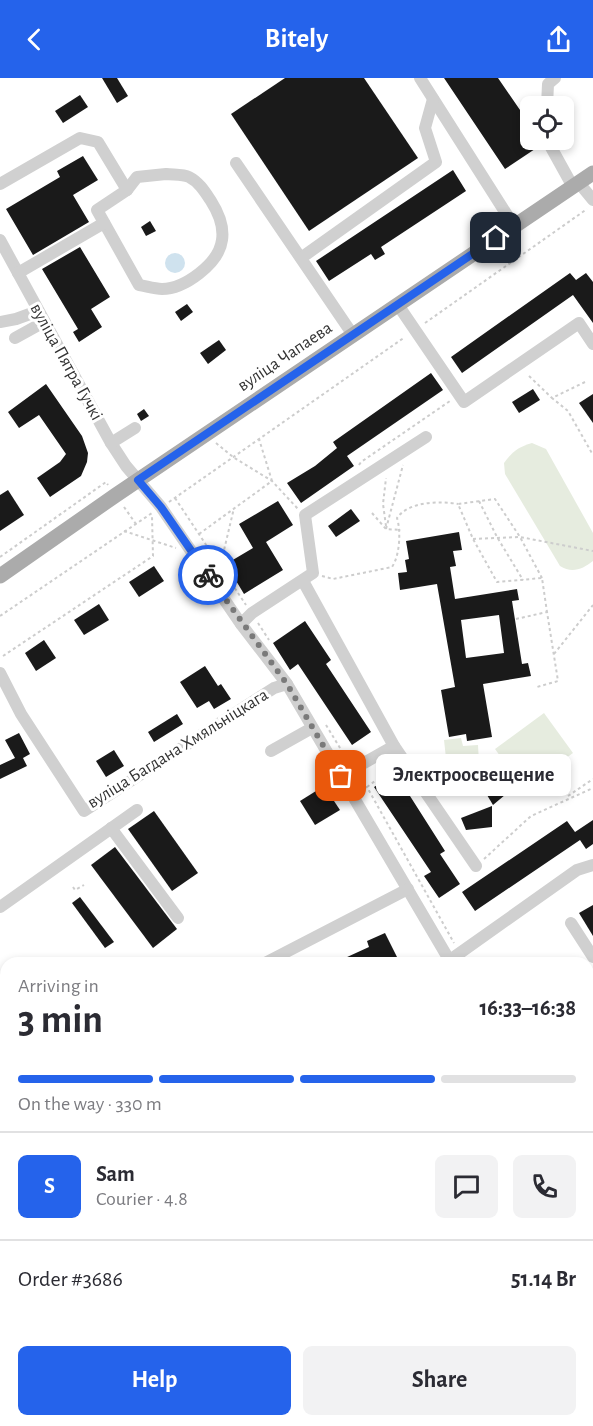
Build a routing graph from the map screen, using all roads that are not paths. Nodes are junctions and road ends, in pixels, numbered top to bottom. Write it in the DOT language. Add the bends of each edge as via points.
graph roads {
  1 [pos="420,78"];
  2 [pos="555,78"];
  3 [pos="547,96"];
  4 [pos="433,99"];
  5 [pos="553,150"];
  6 [pos="236,163"];
  7 [pos="593,173"];
  8 [pos="0,184"];
  9 [pos="576,185"];
  10 [pos="127,190"];
  11 [pos="593,200"];
  12 [pos="104,223"];
  13 [pos="514,226"];
  14 [pos="0,240"];
  15 [pos="301,258"];
  16 [pos="18,273"];
  17 [pos="398,304"];
  18 [pos="41,317"];
  19 [pos="0,322"];
  20 [pos="353,335"];
  21 [pos="15,338"];
  22 [pos="593,344"];
  23 [pos="135,428"];
  24 [pos="426,437"];
  25 [pos="111,442"];
  26 [pos="138,480"];
  27 [pos="0,576"];
  28 [pos="308,577"];
  29 [pos="241,624"];
  30 [pos="0,673"];
  31 [pos="287,684"];
  32 [pos="312,728"];
  33 [pos="394,746"];
  34 [pos="271,751"];
  35 [pos="460,764"];
  36 [pos="341,776"];
  37 [pos="416,778"];
  38 [pos="137,810"];
  39 [pos="111,828"];
  40 [pos="593,865"];
  41 [pos="476,866"];
  42 [pos="408,890"];
  43 [pos="0,907"];
  44 [pos="178,918"];
  45 [pos="571,923"];
  46 [pos="278,957"];
  47 [pos="449,957"];
  48 [pos="457,957"];
  49 [pos="593,957"];
  1 -- 4 [label="street"];
  2 -- 3 [label="street" via="548,84"];
  4 -- 13 [label="street"];
  4 -- 15 [label="street" via="425,128 436,162"];
  5 -- 9 [label="street"];
  6 -- 15 [label="street"];
  7 -- 9 [label="main road, вуліца Чапаева"];
  8 -- 10 [label="street" via="81,138 98,142"];
  9 -- 11 [label="street"];
  9 -- 13 [label="main road, вуліца Чапаева"];
  10 -- 12 [label="street" via="97,210"];
  10 -- 12 [label="street" via="137,177 166,174 189,177 202,187 221,223 222,241 214,259 184,285 162,289 139,285"];
  12 -- 16 [label="street"];
  13 -- 17 [label="main road, вуліца Чапаева"];
  14 -- 16 [label="street, вуліца Пятра Гучкі"];
  15 -- 20 [label="street"];
  16 -- 18 [label="street, вуліца Пятра Гучкі"];
  17 -- 20 [label="main road, вуліца Чапаева"];
  17 -- 22 [label="street" via="464,402 579,323"];
  18 -- 19 [label="street"];
  18 -- 21 [label="street"];
  18 -- 25 [label="street, вуліца Пятра Гучкі"];
  20 -- 26 [label="main road, вуліца Чапаева"];
  23 -- 25 [label="street"];
  24 -- 28 [label="street" via="305,515"];
  25 -- 26 [label="street, вуліца Пятра Гучкі"];
  26 -- 27 [label="main road, вуліца Чапаева"];
  26 -- 29 [label="street, вуліца Пятра Гучкі"];
  28 -- 29 [label="street"];
  28 -- 33 [label="street"];
  29 -- 31 [label="street, вуліца Пятра Гучкі"];
  30 -- 31 [label="street, вуліца Багдана Хмяльніцкага" via="21,714 84,811 274,688"];
  31 -- 32 [label="street, вуліца Пятра Гучкі"];
  32 -- 34 [label="street"];
  32 -- 36 [label="street, вуліца Пятра Гучкі"];
  33 -- 36 [label="street"];
  33 -- 37 [label="street"];
  35 -- 37 [label="street"];
  36 -- 42 [label="street, вуліца Пятра Гучкі"];
  37 -- 41 [label="street"];
  38 -- 39 [label="street"];
  39 -- 43 [label="street"];
  39 -- 44 [label="street"];
  40 -- 48 [label="street" via="577,870"];
  42 -- 46 [label="street"];
  42 -- 47 [label="street, вуліца Пятра Гучкі"];
  45 -- 49 [label="street"];
}
